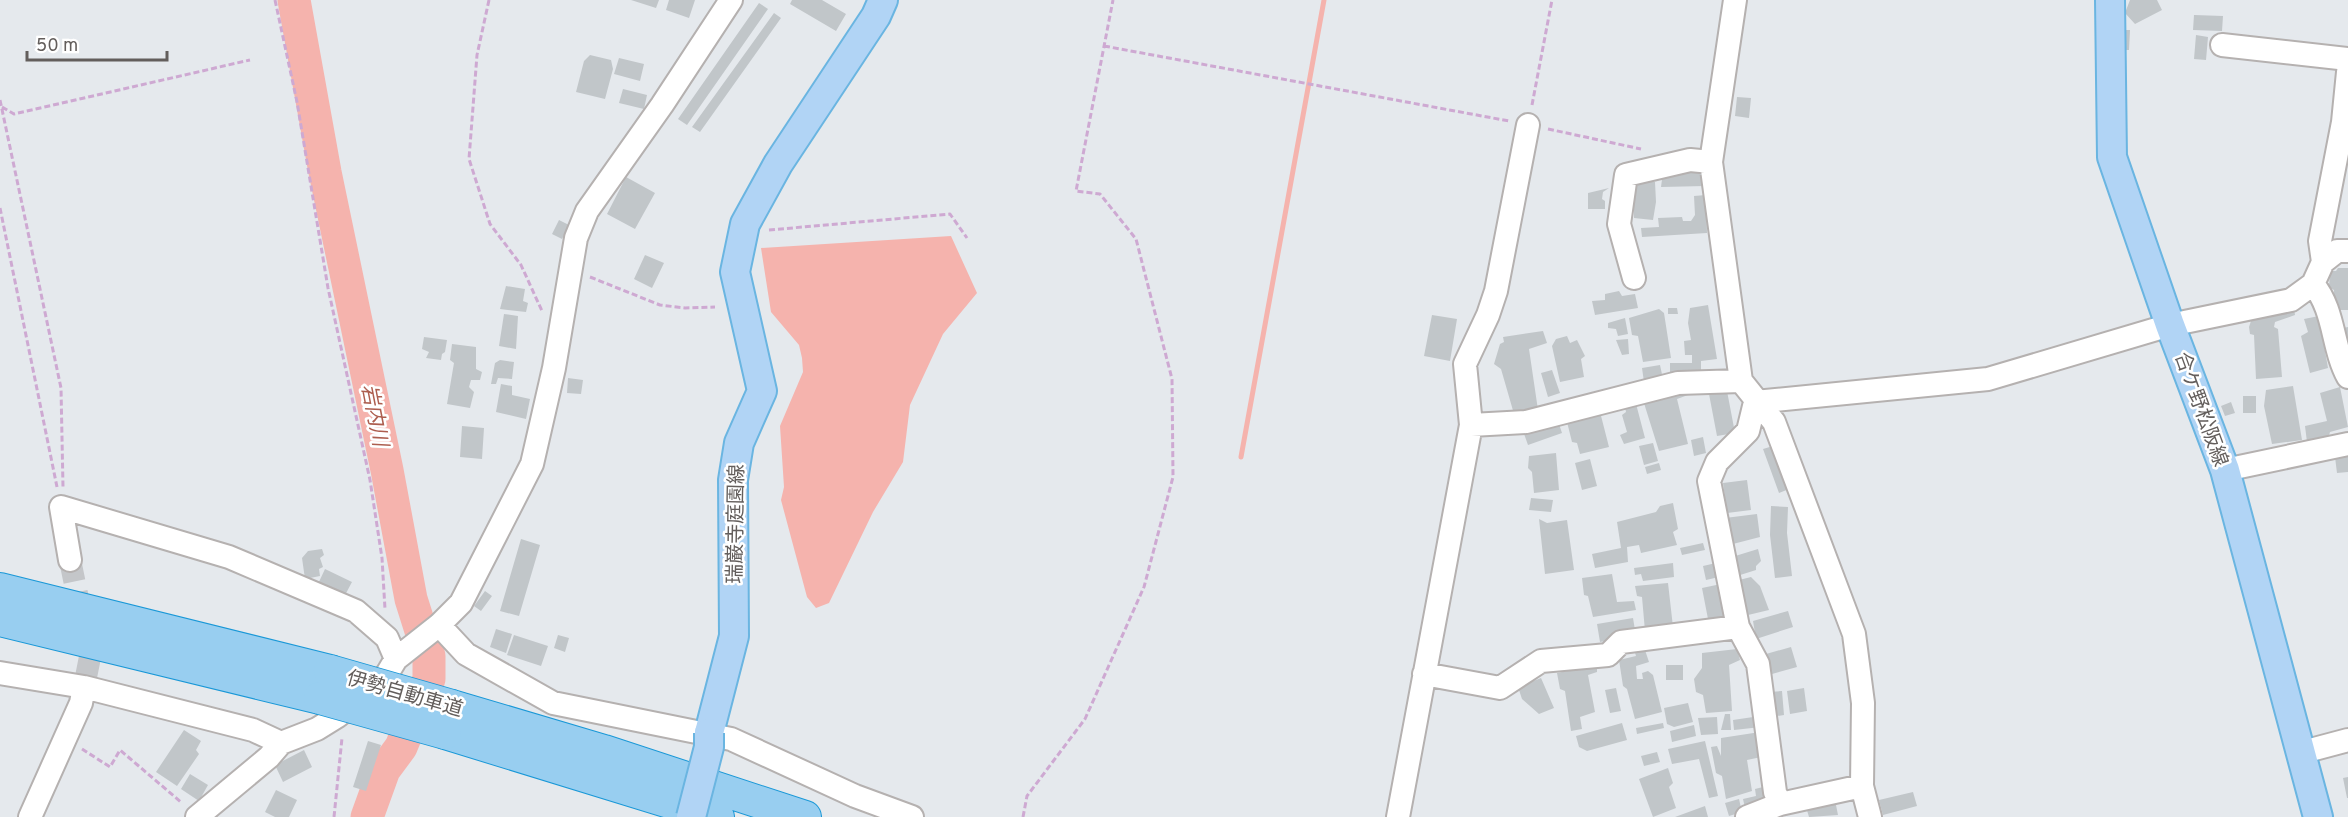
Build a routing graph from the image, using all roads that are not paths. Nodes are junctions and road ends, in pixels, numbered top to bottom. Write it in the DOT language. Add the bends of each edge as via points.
graph roads {
  1 [pos="731,0"];
  2 [pos="883,0"];
  3 [pos="1735,0"];
  4 [pos="2110,0"];
  5 [pos="2222,45"];
  6 [pos="2348,59"];
  7 [pos="2348,72"];
  8 [pos="1528,125"];
  9 [pos="1711,162"];
  10 [pos="2348,252"];
  11 [pos="2323,262"];
  12 [pos="1634,278"];
  13 [pos="2313,284"];
  14 [pos="2170,325"];
  15 [pos="2348,377"];
  16 [pos="1741,381"];
  17 [pos="1755,402"];
  18 [pos="1471,425"];
  19 [pos="2348,444"];
  20 [pos="2225,470"];
  21 [pos="70,560"];
  22 [pos="0,570"];
  23 [pos="0,590"];
  24 [pos="0,620"];
  25 [pos="439,626"];
  26 [pos="1738,627"];
  27 [pos="201,638"];
  28 [pos="396,660"];
  29 [pos="0,673"];
  30 [pos="1424,674"];
  31 [pos="84,687"];
  32 [pos="329,695"];
  33 [pos="449,720"];
  34 [pos="709,733"];
  35 [pos="2348,740"];
  36 [pos="281,743"];
  37 [pos="2302,752"];
  38 [pos="1862,786"];
  39 [pos="1780,804"];
  40 [pos="197,816"];
  41 [pos="30,817"];
  42 [pos="691,817"];
  43 [pos="718,817"];
  44 [pos="805,817"];
  45 [pos="912,817"];
  46 [pos="1398,817"];
  47 [pos="1747,817"];
  48 [pos="1870,817"];
  49 [pos="2318,817"];
  1 -- 25 [label="street" via="587,211 569,268 554,368 532,464 461,603"];
  2 -- 34 [label="main road, 瑞巌寺庭園線" via="778,164 745,224 735,272 762,392 739,443 732,480 734,636"];
  3 -- 9 [label="street"];
  4 -- 14 [label="main road, 合ケ野松阪線" via="2112,157"];
  5 -- 6 [label="street"];
  7 -- 11 [label="street" via="2343,122 2320,241"];
  8 -- 18 [label="street" via="1496,291 1465,364"];
  9 -- 12 [label="street" via="1690,160 1626,175 1619,224"];
  9 -- 16 [label="street"];
  10 -- 11 [label="street" via="2337,251"];
  11 -- 13 [label="street"];
  13 -- 14 [label="street" via="2291,300"];
  13 -- 15 [label="street" via="2324,296 2340,362"];
  14 -- 17 [label="street" via="1988,379"];
  14 -- 20 [label="main road, 合ケ野松阪線"];
  16 -- 17 [label="street"];
  16 -- 18 [label="street" via="1678,383 1526,422"];
  17 -- 26 [label="street" via="1748,431 1717,462 1708,481"];
  17 -- 38 [label="street" via="1774,422 1854,634 1863,703"];
  18 -- 30 [label="street"];
  19 -- 20 [label="street"];
  20 -- 37 [label="main road, 合ケ野松阪線"];
  21 -- 28 [label="street" via="61,507 229,557 356,611 387,638"];
  22 -- 27 [label="highway" via="166,611"];
  23 -- 27 [label="highway, 伊勢自動車道"];
  24 -- 32 [label="highway, 伊勢自動車道"];
  25 -- 28 [label="street"];
  25 -- 34 [label="street" via="465,654 554,703"];
  26 -- 30 [label="street" via="1621,642 1608,655 1541,661 1500,688"];
  26 -- 39 [label="street" via="1758,664 1775,792"];
  27 -- 32 [label="highway, 伊勢自動車道"];
  28 -- 32 [label="street" via="387,674"];
  29 -- 31 [label="street"];
  30 -- 46 [label="street"];
  31 -- 36 [label="street" via="253,730"];
  31 -- 41 [label="street" via="81,703"];
  32 -- 33 [label="highway, 伊勢自動車道, bridge"];
  32 -- 36 [label="street" via="317,729"];
  33 -- 43 [label="highway, 伊勢自動車道"];
  33 -- 44 [label="highway, 伊勢自動車道" via="604,751"];
  34 -- 42 [label="main road, 瑞巌寺庭園線, bridge"];
  34 -- 45 [label="street"];
  35 -- 37 [label="street"];
  36 -- 40 [label="street"];
  37 -- 49 [label="main road, 合ケ野松阪線"];
  38 -- 39 [label="street"];
  38 -- 48 [label="street"];
  39 -- 47 [label="street"];
}
